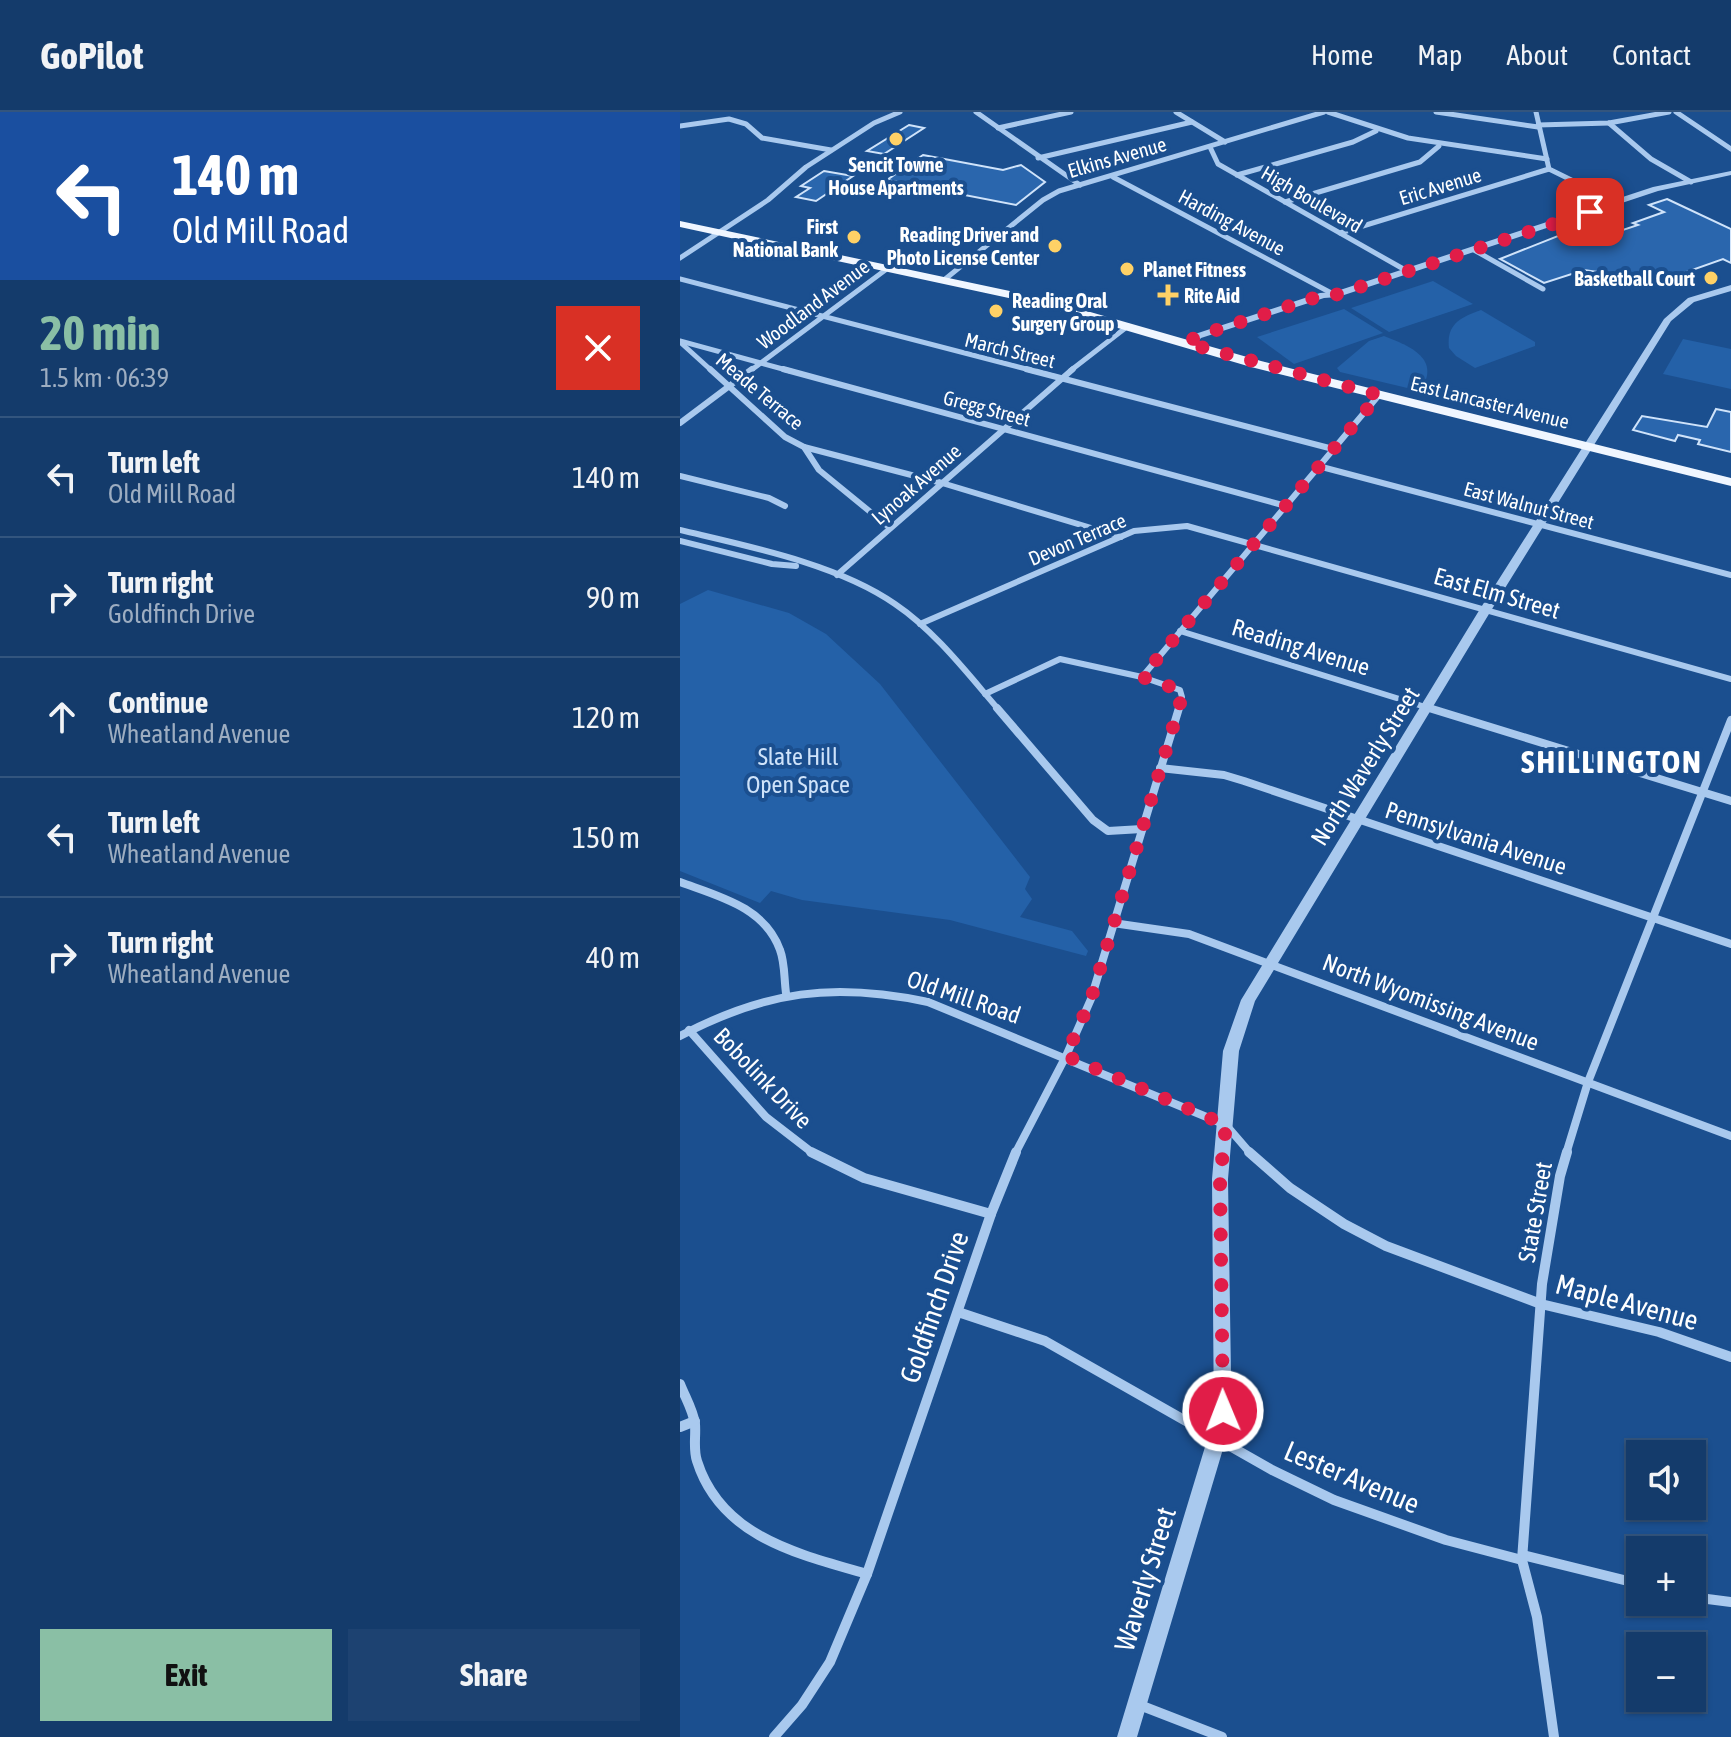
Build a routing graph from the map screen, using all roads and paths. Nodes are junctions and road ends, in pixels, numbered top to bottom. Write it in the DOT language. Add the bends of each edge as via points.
graph roads {
  1 [pos="900,112"];
  2 [pos="976,112"];
  3 [pos="1071,112"];
  4 [pos="1176,112"];
  5 [pos="1326,112"];
  6 [pos="1436,112"];
  7 [pos="1536,112"];
  8 [pos="1669,112"];
  9 [pos="1676,112"];
  10 [pos="1192,122"];
  11 [pos="1609,123"];
  12 [pos="680,126"];
  13 [pos="1538,126"];
  14 [pos="998,128"];
  15 [pos="1376,131"];
  16 [pos="1225,142"];
  17 [pos="1439,146"];
  18 [pos="1210,147"];
  19 [pos="1731,149"];
  20 [pos="832,150"];
  21 [pos="1038,158"];
  22 [pos="1547,159"];
  23 [pos="1549,169"];
  24 [pos="1731,173"];
  25 [pos="1237,175"];
  26 [pos="1113,177"];
  27 [pos="1691,182"];
  28 [pos="1080,186"];
  29 [pos="1285,202"];
  30 [pos="1618,203"];
  31 [pos="680,224"];
  32 [pos="719,232"];
  33 [pos="1340,233"];
  34 [pos="1474,250"];
  35 [pos="680,258"];
  36 [pos="888,268"];
  37 [pos="1407,271"];
  38 [pos="680,279"];
  39 [pos="944,280"];
  40 [pos="1731,288"];
  41 [pos="1543,289"];
  42 [pos="1335,295"];
  43 [pos="820,317"];
  44 [pos="1128,326"];
  45 [pos="680,341"];
  46 [pos="1190,342"];
  47 [pos="760,362"];
  48 [pos="1060,379"];
  49 [pos="728,387"];
  50 [pos="1379,395"];
  51 [pos="680,423"];
  52 [pos="1004,429"];
  53 [pos="1587,446"];
  54 [pos="804,447"];
  55 [pos="1333,449"];
  56 [pos="1318,466"];
  57 [pos="680,476"];
  58 [pos="1731,482"];
  59 [pos="942,483"];
  60 [pos="785,506"];
  61 [pos="1286,506"];
  62 [pos="1539,525"];
  63 [pos="890,528"];
  64 [pos="680,530"];
  65 [pos="1121,537"];
  66 [pos="680,541"];
  67 [pos="1254,544"];
  68 [pos="805,566"];
  69 [pos="837,575"];
  70 [pos="1731,575"];
  71 [pos="1486,609"];
  72 [pos="920,624"];
  73 [pos="1180,631"];
  74 [pos="1142,677"];
  75 [pos="1731,679"];
  76 [pos="985,694"];
  77 [pos="1428,707"];
  78 [pos="1731,720"];
  79 [pos="1160,768"];
  80 [pos="1704,793"];
  81 [pos="1731,801"];
  82 [pos="1359,820"];
  83 [pos="1142,829"];
  84 [pos="680,882"];
  85 [pos="1654,918"];
  86 [pos="1113,923"];
  87 [pos="1731,944"];
  88 [pos="1269,963"];
  89 [pos="786,993"];
  90 [pos="685,1033"];
  91 [pos="1066,1056"];
  92 [pos="1588,1082"];
  93 [pos="1226,1125"];
  94 [pos="1731,1136"];
  95 [pos="991,1214"];
  96 [pos="1541,1304"];
  97 [pos="958,1312"];
  98 [pos="1731,1357"];
  99 [pos="680,1384"];
  100 [pos="695,1421"];
  101 [pos="680,1427"];
  102 [pos="1220,1439"];
  103 [pos="1522,1558"];
  104 [pos="867,1574"];
  105 [pos="1626,1581"];
  106 [pos="1706,1599"];
  107 [pos="1731,1602"];
  108 [pos="1136,1704"];
  109 [pos="774,1737"];
  110 [pos="1127,1737"];
  111 [pos="1222,1737"];
  112 [pos="1554,1737"];
  1 -- 20 [label="street"];
  2 -- 14 [label="street"];
  3 -- 14 [label="street"];
  4 -- 10 [label="street"];
  5 -- 15 [label="street"];
  5 -- 16 [label="street, Elkins Avenue"];
  6 -- 13 [label="street"];
  7 -- 13 [label="street"];
  8 -- 11 [label="street"];
  9 -- 19 [label="street"];
  10 -- 16 [label="street"];
  10 -- 21 [label="street"];
  11 -- 13 [label="street"];
  11 -- 27 [label="street" via="1651,159"];
  12 -- 20 [label="street" via="729,119 766,139"];
  13 -- 22 [label="street"];
  14 -- 21 [label="street"];
  15 -- 17 [label="street"];
  15 -- 25 [label="street"];
  16 -- 18 [label="street, Elkins Avenue"];
  17 -- 22 [label="street"];
  17 -- 29 [label="street" via="1420,162"];
  18 -- 25 [label="street, High Boulevard" via="1218,164"];
  18 -- 26 [label="street, Elkins Avenue"];
  20 -- 32 [label="street"];
  21 -- 28 [label="street"];
  22 -- 23 [label="street"];
  23 -- 30 [label="street"];
  23 -- 33 [label="street, Eric Avenue"];
  24 -- 27 [label="street"];
  25 -- 29 [label="street, High Boulevard"];
  26 -- 28 [label="street, Elkins Avenue"];
  26 -- 42 [label="street, Harding Avenue"];
  27 -- 30 [label="street"];
  28 -- 39 [label="street, Elkins Avenue" via="1043,200"];
  29 -- 33 [label="street, High Boulevard"];
  30 -- 34 [label="street"];
  31 -- 32 [label="main road, East Lancaster Avenue"];
  32 -- 35 [label="street"];
  32 -- 36 [label="main road, East Lancaster Avenue"];
  33 -- 37 [label="street, High Boulevard"];
  34 -- 37 [label="street"];
  34 -- 41 [label="street"];
  36 -- 39 [label="main road, East Lancaster Avenue"];
  36 -- 43 [label="street, Woodland Avenue"];
  37 -- 42 [label="street"];
  38 -- 43 [label="street, March Street"];
  39 -- 44 [label="main road, East Lancaster Avenue"];
  40 -- 53 [label="street, North Waverly Street" via="1691,300 1673,313"];
  42 -- 46 [label="street" via="1282,317"];
  43 -- 47 [label="street, Woodland Avenue"];
  43 -- 48 [label="street, March Street"];
  44 -- 46 [label="main road, East Lancaster Avenue"];
  44 -- 48 [label="street, Lynoak Avenue"];
  45 -- 47 [label="street, Gregg Street"];
  45 -- 49 [label="street, Meade Terrace"];
  46 -- 50 [label="main road, East Lancaster Avenue"];
  47 -- 49 [label="street, Woodland Avenue"];
  47 -- 52 [label="street, Gregg Street"];
  48 -- 52 [label="street, Lynoak Avenue"];
  48 -- 55 [label="street, March Street"];
  49 -- 51 [label="street, Woodland Avenue"];
  49 -- 54 [label="street, Meade Terrace"];
  50 -- 53 [label="main road, East Lancaster Avenue"];
  50 -- 55 [label="street"];
  52 -- 59 [label="street, Lynoak Avenue"];
  52 -- 61 [label="street, Gregg Street"];
  53 -- 58 [label="main road, East Lancaster Avenue"];
  53 -- 62 [label="street, North Waverly Street"];
  54 -- 59 [label="street"];
  54 -- 63 [label="street, Meade Terrace" via="819,470"];
  55 -- 56 [label="street"];
  56 -- 61 [label="street"];
  56 -- 62 [label="street, East Walnut Street"];
  57 -- 60 [label="street"];
  59 -- 63 [label="street, Lynoak Avenue"];
  59 -- 65 [label="street"];
  61 -- 67 [label="street"];
  62 -- 70 [label="street, East Walnut Street"];
  62 -- 71 [label="street, North Waverly Street"];
  63 -- 69 [label="street, Lynoak Avenue"];
  64 -- 68 [label="street" via="775,553"];
  65 -- 67 [label="street, Devon Terrace" via="1151,527 1187,526"];
  65 -- 72 [label="street, Devon Terrace"];
  66 -- 68 [label="street" via="772,564"];
  67 -- 71 [label="street, East Elm Street"];
  67 -- 73 [label="street"];
  68 -- 69 [label="street"];
  69 -- 72 [label="street" via="877,593"];
  71 -- 75 [label="street, East Elm Street"];
  71 -- 77 [label="street, North Waverly Street"];
  72 -- 76 [label="street"];
  73 -- 74 [label="street"];
  73 -- 77 [label="street, Reading Avenue"];
  74 -- 76 [label="street" via="1060,659"];
  74 -- 79 [label="street, Goldfinch Drive" via="1180,690"];
  76 -- 83 [label="street" via="1093,820 1108,831"];
  77 -- 80 [label="street, Reading Avenue"];
  77 -- 82 [label="street, North Waverly Street"];
  78 -- 80 [label="street, State Street"];
  79 -- 82 [label="street, Pennsylvania Avenue" via="1224,775"];
  79 -- 83 [label="street, Goldfinch Drive"];
  80 -- 81 [label="street, Reading Avenue"];
  80 -- 85 [label="street, State Street"];
  82 -- 85 [label="street, Pennsylvania Avenue"];
  82 -- 88 [label="street, North Waverly Street"];
  83 -- 86 [label="street, Goldfinch Drive"];
  84 -- 89 [label="street" via="735,903 760,919 780,950"];
  85 -- 87 [label="street, Pennsylvania Avenue"];
  85 -- 92 [label="street, State Street"];
  86 -- 88 [label="street, North Wyomissing Avenue" via="1189,934"];
  86 -- 91 [label="street, Goldfinch Drive" via="1091,999"];
  88 -- 92 [label="street, North Wyomissing Avenue"];
  88 -- 93 [label="street, North Waverly Street" via="1235,1033"];
  89 -- 90 [label="street, Old Mill Road"];
  89 -- 91 [label="street, Old Mill Road" via="821,988 886,991"];
  90 -- 95 [label="street, Bobolink Drive" via="764,1115 815,1155 866,1179"];
  91 -- 93 [label="street, Old Mill Road"];
  91 -- 95 [label="street, Goldfinch Drive" via="1024,1133"];
  92 -- 94 [label="street, North Wyomissing Avenue"];
  92 -- 96 [label="street, State Street" via="1560,1176"];
  93 -- 96 [label="street, Maple Avenue" via="1271,1172 1344,1224 1436,1267"];
  93 -- 102 [label="street, Waverly Street" via="1220,1179"];
  95 -- 97 [label="street, Goldfinch Drive"];
  96 -- 98 [label="street, Maple Avenue" via="1659,1332"];
  96 -- 103 [label="street, State Street"];
  97 -- 102 [label="street, Lester Avenue" via="1045,1341"];
  97 -- 104 [label="street, Goldfinch Drive"];
  99 -- 100 [label="street"];
  100 -- 101 [label="street"];
  100 -- 104 [label="street" via="696,1461 730,1518 763,1541"];
  102 -- 103 [label="street, Lester Avenue" via="1272,1470 1387,1521"];
  102 -- 108 [label="street, Waverly Street"];
  103 -- 105 [label="street, Lester Avenue"];
  103 -- 112 [label="street, State Street" via="1537,1617"];
  104 -- 109 [label="street, Goldfinch Drive" via="830,1662"];
  106 -- 107 [label="street"];
  108 -- 110 [label="street, Waverly Street"];
  108 -- 111 [label="street"];
}
